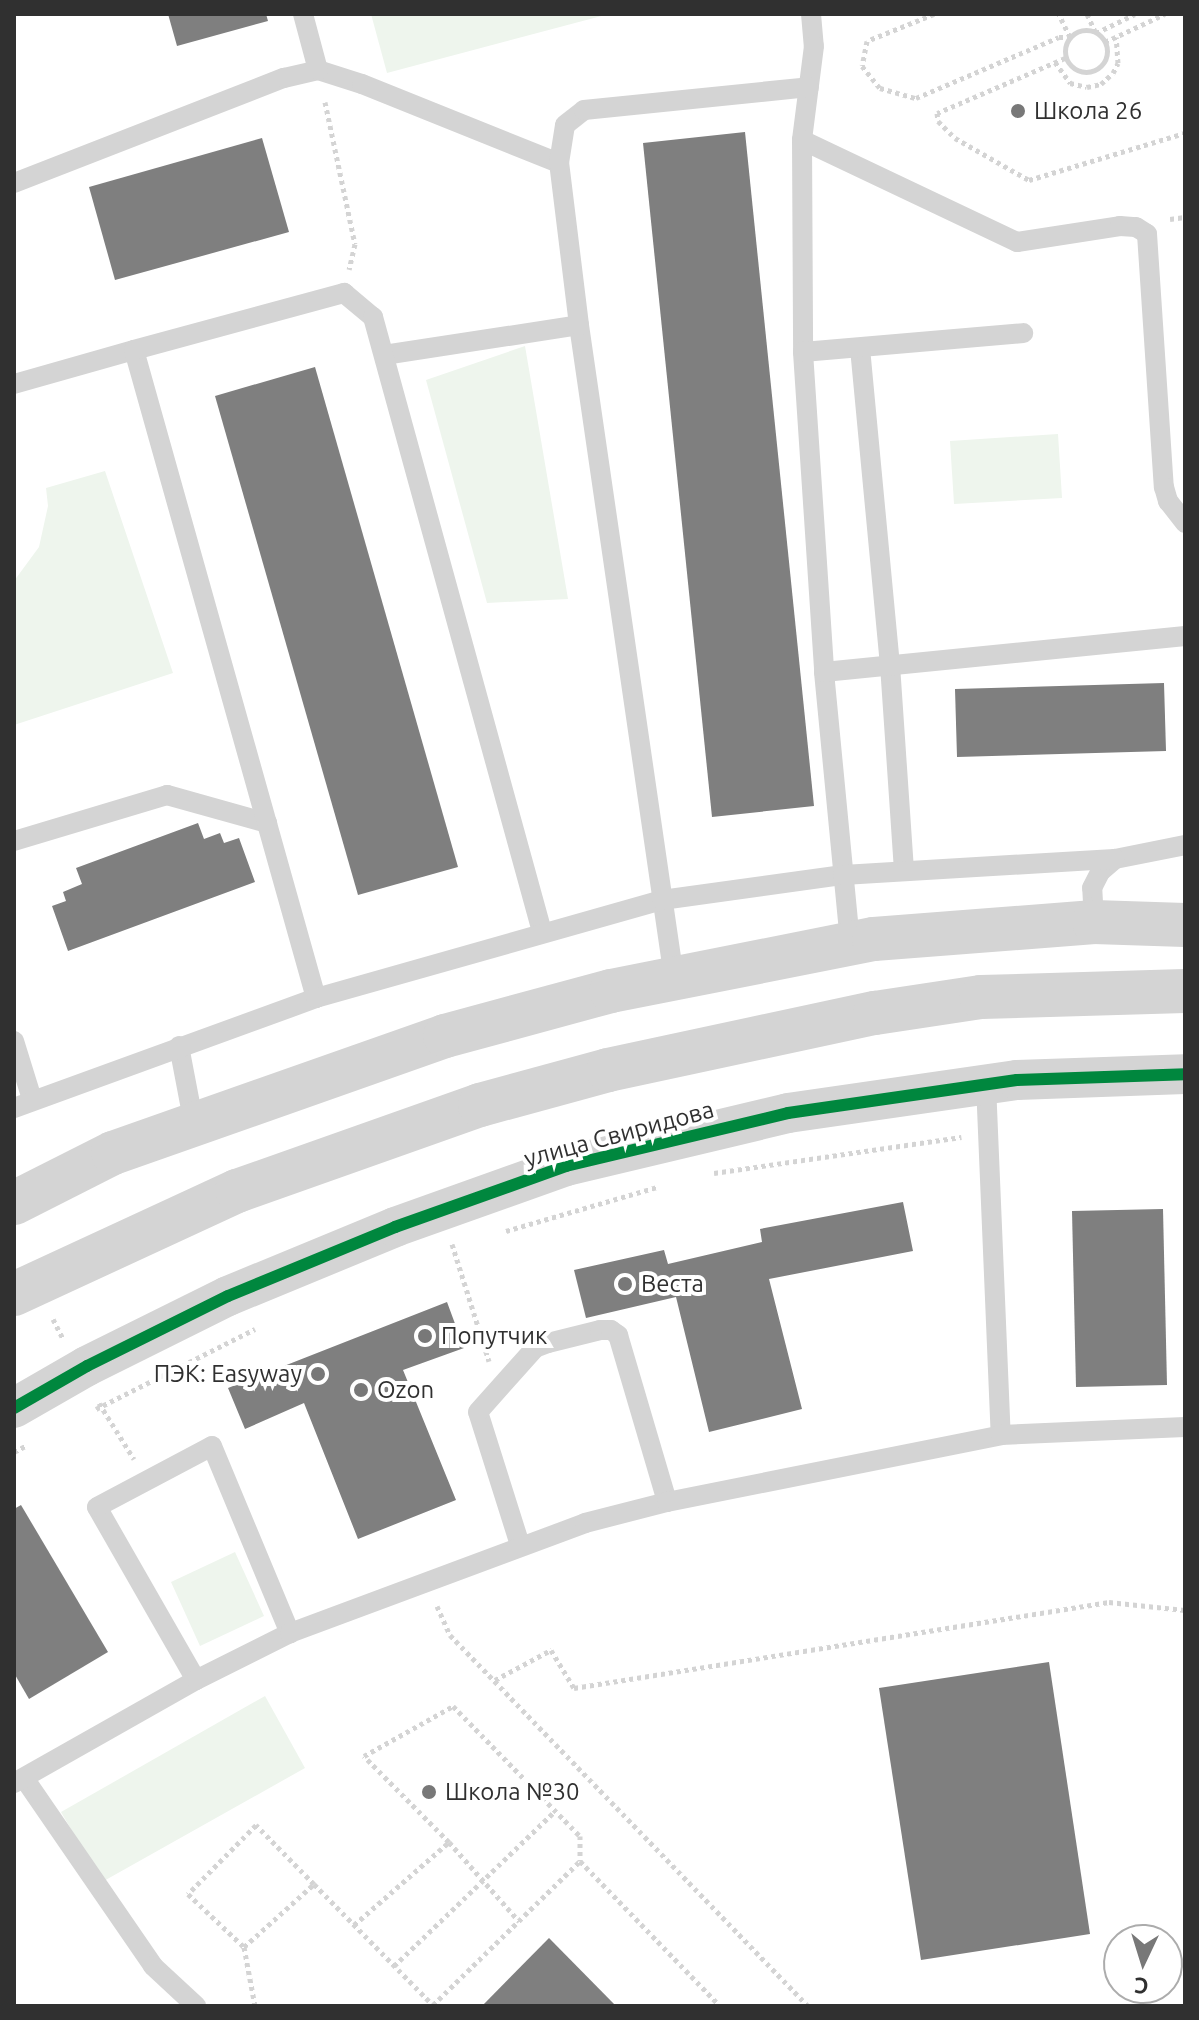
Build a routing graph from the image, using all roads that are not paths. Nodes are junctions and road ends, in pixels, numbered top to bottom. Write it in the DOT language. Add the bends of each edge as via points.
graph roads {
  1 [pos="303,14"];
  2 [pos="811,14"];
  3 [pos="318,70"];
  4 [pos="809,87"];
  5 [pos="802,140"];
  6 [pos="559,163"];
  7 [pos="14,183"];
  8 [pos="579,325"];
  9 [pos="1023,333"];
  10 [pos="860,348"];
  11 [pos="134,350"];
  12 [pos="803,352"];
  13 [pos="384,355"];
  14 [pos="14,384"];
  15 [pos="1185,523"];
  16 [pos="1185,636"];
  17 [pos="890,665"];
  18 [pos="824,672"];
  19 [pos="267,823"];
  20 [pos="14,841"];
  21 [pos="1185,845"];
  22 [pos="1115,859"];
  23 [pos="904,870"];
  24 [pos="843,875"];
  25 [pos="662,900"];
  26 [pos="1094,922"];
  27 [pos="1185,925"];
  28 [pos="542,932"];
  29 [pos="850,944"];
  30 [pos="674,978"];
  31 [pos="1185,991"];
  32 [pos="316,998"];
  33 [pos="14,1041"];
  34 [pos="179,1046"];
  35 [pos="1185,1074"];
  36 [pos="986,1084"];
  37 [pos="23,1104"];
  38 [pos="194,1125"];
  39 [pos="14,1203"];
  40 [pos="14,1294"];
  41 [pos="14,1408"];
  42 [pos="1185,1427"];
  43 [pos="1001,1435"];
  44 [pos="667,1502"];
  45 [pos="520,1545"];
  46 [pos="290,1633"];
  47 [pos="196,1680"];
  48 [pos="19,1780"];
  49 [pos="196,2006"];
  1 -- 3 [label="lane"];
  2 -- 4 [label="lane"];
  3 -- 6 [label="lane"];
  3 -- 7 [label="lane" via="255,88"];
  4 -- 5 [label="lane"];
  4 -- 6 [label="lane" via="584,110 565,125"];
  5 -- 12 [label="lane"];
  5 -- 15 [label="lane" via="1017,242 1120,226 1147,234 1164,487"];
  6 -- 8 [label="lane"];
  8 -- 13 [label="lane"];
  8 -- 25 [label="lane"];
  9 -- 10 [label="lane"];
  10 -- 12 [label="lane"];
  10 -- 17 [label="lane"];
  11 -- 13 [label="lane" via="344,293 373,317"];
  11 -- 14 [label="lane"];
  11 -- 19 [label="lane"];
  12 -- 18 [label="lane"];
  13 -- 28 [label="lane"];
  16 -- 17 [label="lane"];
  17 -- 18 [label="lane"];
  17 -- 23 [label="lane"];
  18 -- 24 [label="lane"];
  19 -- 20 [label="lane" via="167,795"];
  19 -- 32 [label="lane"];
  21 -- 22 [label="lane"];
  22 -- 23 [label="lane"];
  22 -- 26 [label="lane" via="1092,888"];
  23 -- 24 [label="lane"];
  24 -- 25 [label="lane"];
  24 -- 29 [label="lane"];
  25 -- 28 [label="lane"];
  25 -- 30 [label="lane"];
  26 -- 27 [label="street"];
  26 -- 29 [label="street"];
  28 -- 32 [label="lane"];
  29 -- 30 [label="street"];
  30 -- 38 [label="street" via="445,1036"];
  31 -- 40 [label="street" via="981,997 875,1013 608,1070 480,1105 237,1191"];
  32 -- 34 [label="lane"];
  33 -- 37 [label="lane"];
  34 -- 37 [label="lane"];
  34 -- 38 [label="lane"];
  35 -- 36 [label="street, улица Свиридова"];
  36 -- 41 [label="street, улица Свиридова" via="788,1113 566,1166 395,1227 228,1296"];
  36 -- 43 [label="lane"];
  38 -- 39 [label="street" via="113,1153"];
  42 -- 43 [label="lane"];
  43 -- 44 [label="lane"];
  44 -- 45 [label="lane"];
  44 -- 45 [label="lane" via="618,1335 611,1330 587,1333 535,1348 478,1412"];
  45 -- 46 [label="lane"];
  46 -- 47 [label="lane"];
  46 -- 47 [label="lane" via="212,1446 97,1507"];
  47 -- 48 [label="lane"];
  48 -- 49 [label="lane" via="153,1966"];
}
